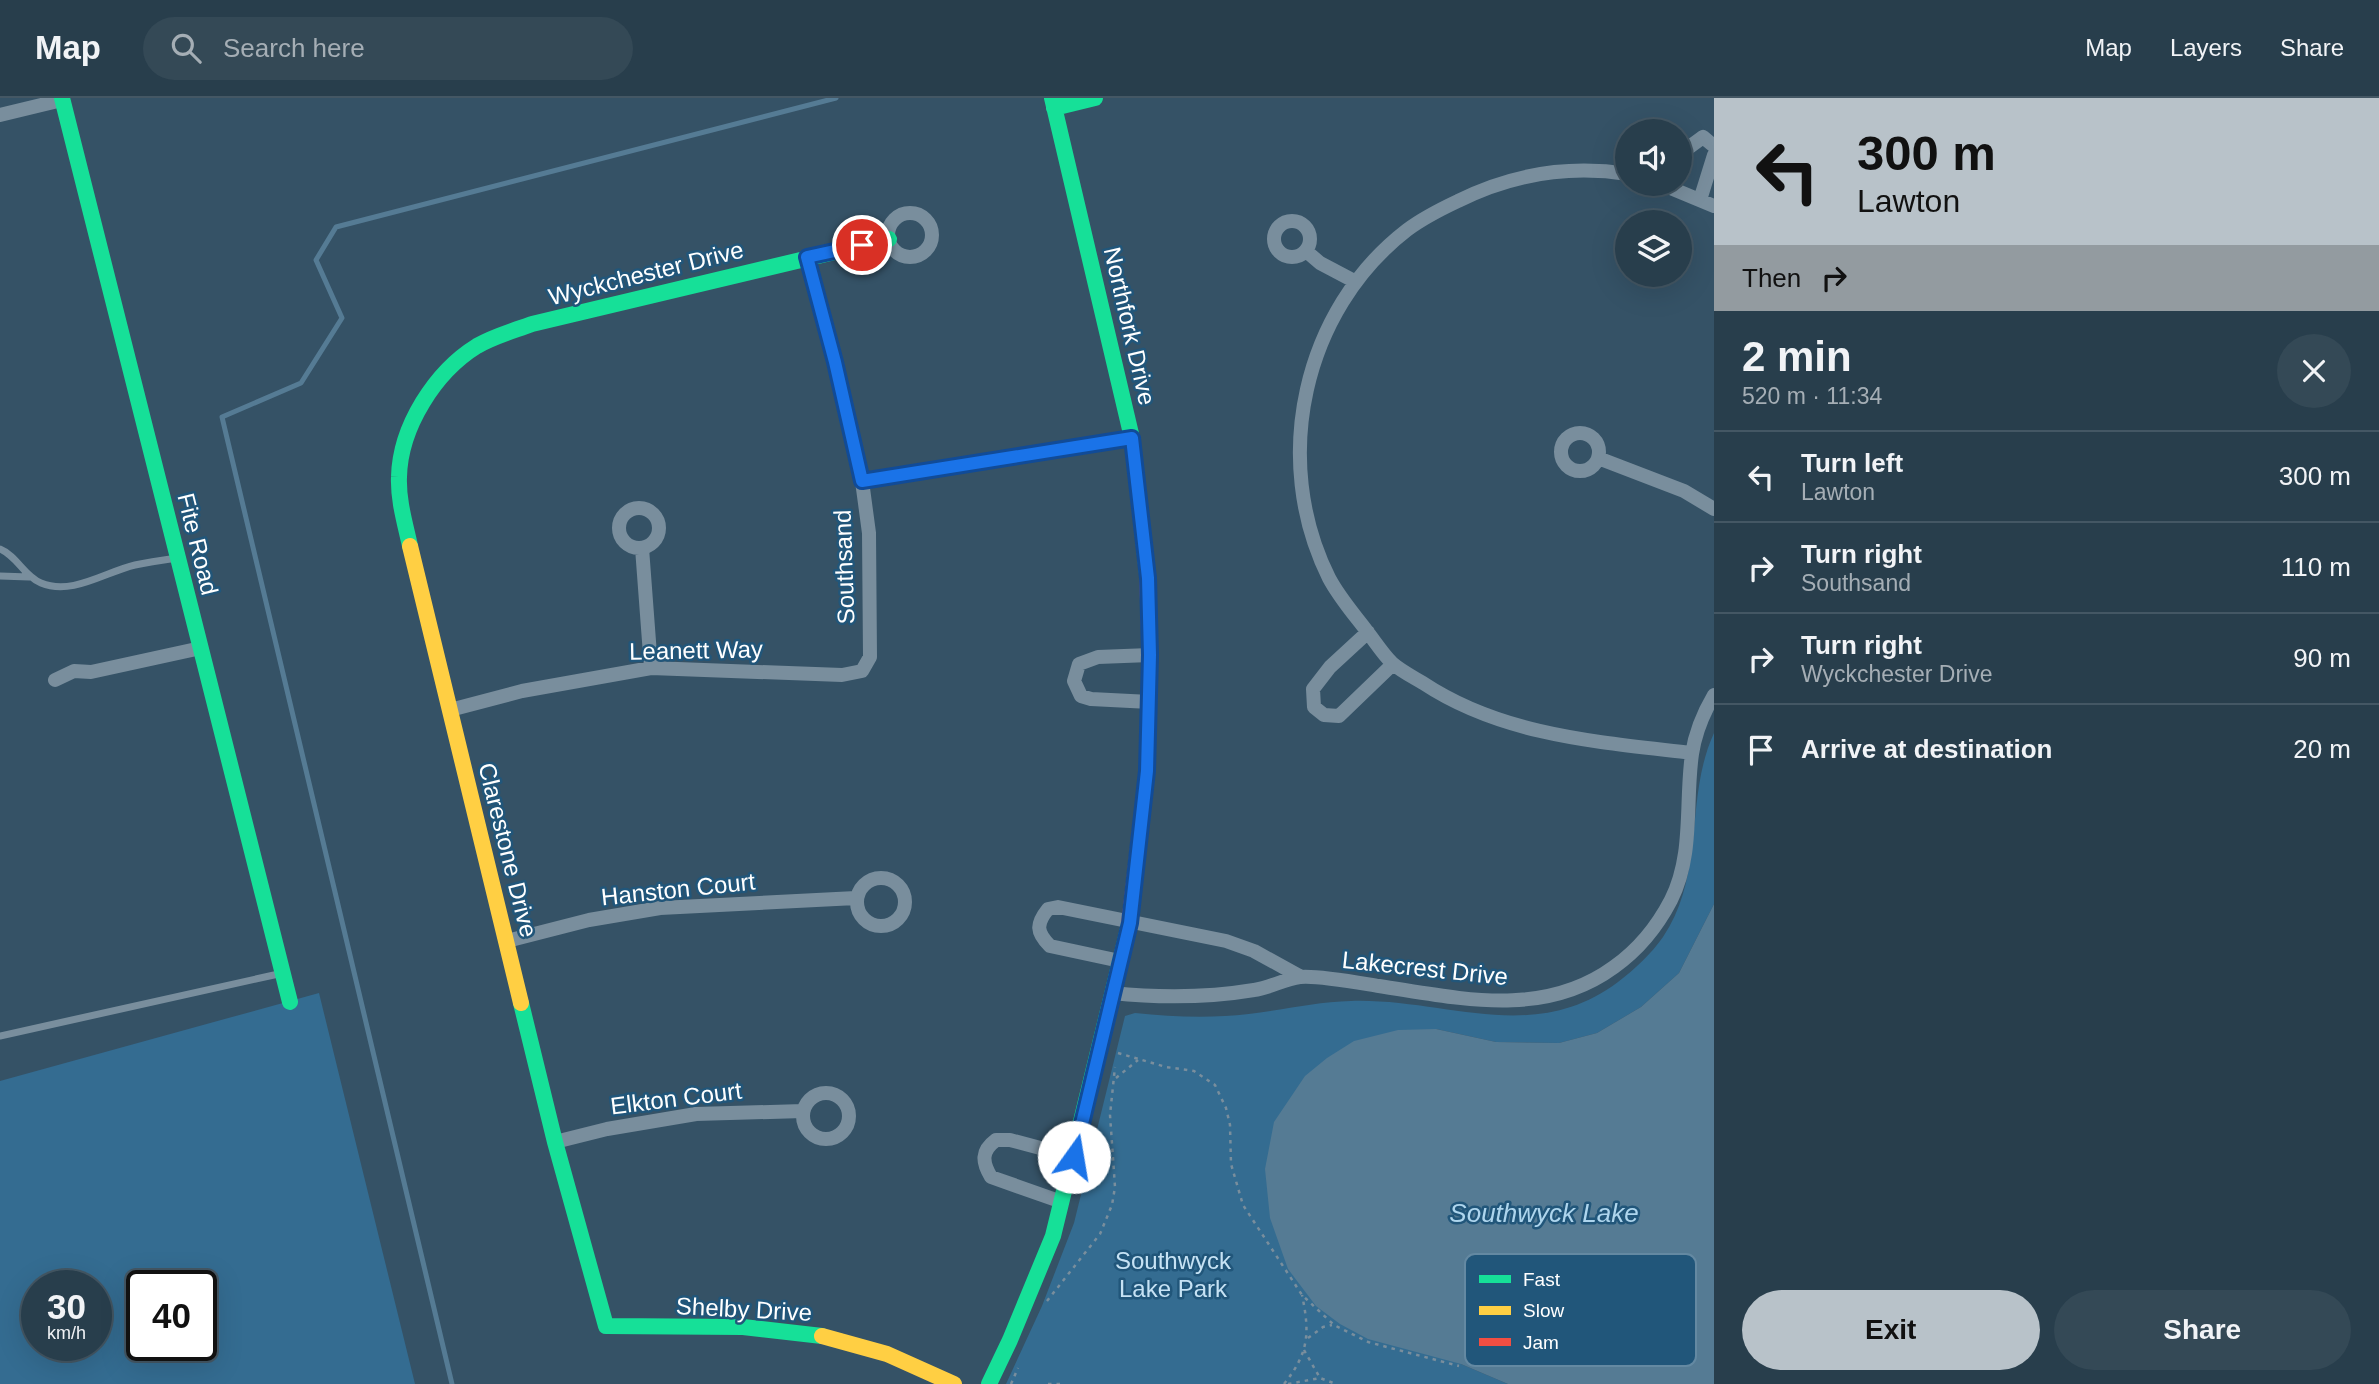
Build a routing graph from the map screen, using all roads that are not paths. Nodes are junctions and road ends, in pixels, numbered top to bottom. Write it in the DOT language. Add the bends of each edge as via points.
graph roads {
  1 [pos="1095,98"];
  2 [pos="62,99"];
  3 [pos="1053,103"];
  4 [pos="0,115"];
  5 [pos="1692,145"];
  6 [pos="1714,146"];
  7 [pos="1714,155"];
  8 [pos="1615,172"];
  9 [pos="1691,196"];
  10 [pos="1700,200"];
  11 [pos="1714,206"];
  12 [pos="889,239"];
  13 [pos="1306,251"];
  14 [pos="807,257"];
  15 [pos="1356,282"];
  16 [pos="433,387"];
  17 [pos="1132,438"];
  18 [pos="1598,458"];
  19 [pos="862,481"];
  20 [pos="1714,509"];
  21 [pos="642,548"];
  22 [pos="0,549"];
  23 [pos="178,558"];
  24 [pos="0,576"];
  25 [pos="29,577"];
  26 [pos="1368,632"];
  27 [pos="201,648"];
  28 [pos="1150,655"];
  29 [pos="1393,664"];
  30 [pos="652,668"];
  31 [pos="862,671"];
  32 [pos="55,680"];
  33 [pos="1714,695"];
  34 [pos="1150,702"];
  35 [pos="450,710"];
  36 [pos="1692,753"];
  37 [pos="856,898"];
  38 [pos="1130,923"];
  39 [pos="507,941"];
  40 [pos="1120,961"];
  41 [pos="283,973"];
  42 [pos="1301,977"];
  43 [pos="1112,993"];
  44 [pos="290,1002"];
  45 [pos="0,1036"];
  46 [pos="803,1111"];
  47 [pos="555,1142"];
  48 [pos="1074,1157"];
  49 [pos="1062,1202"];
  50 [pos="606,1326"];
  51 [pos="954,1384"];
  52 [pos="989,1384"];
  1 -- 3 [label="street"];
  2 -- 4 [label="street"];
  2 -- 23 [label="street, Fite Road"];
  3 -- 17 [label="street, Northfork Drive"];
  5 -- 6 [label="street" via="1703,137"];
  7 -- 10 [label="street"];
  8 -- 15 [label="street" via="1559,170 1472,194 1409,229"];
  9 -- 10 [label="street"];
  10 -- 11 [label="street"];
  12 -- 14 [label="street, Wyckchester Drive"];
  13 -- 15 [label="street"];
  14 -- 16 [label="street, Wyckchester Drive" via="491,338 460,358"];
  14 -- 19 [label="street, Southsand"];
  15 -- 26 [label="street" via="1319,345 1303,407 1299,459 1319,556 1342,599"];
  16 -- 35 [label="street, Clarestone Drive" via="399,466 401,508"];
  17 -- 19 [label="street"];
  17 -- 28 [label="street, Northfork Drive" via="1148,578"];
  18 -- 20 [label="street" via="1656,478"];
  19 -- 31 [label="street, Southsand" via="869,533 870,657"];
  21 -- 30 [label="street"];
  22 -- 25 [label="lane"];
  23 -- 25 [label="lane" via="134,565 74,586 45,585"];
  23 -- 27 [label="street, Fite Road"];
  24 -- 25 [label="lane"];
  26 -- 29 [label="street"];
  26 -- 29 [label="street" via="1313,689 1314,706 1324,715 1339,716"];
  27 -- 32 [label="street" via="91,672 74,671"];
  27 -- 41 [label="street, Fite Road"];
  28 -- 34 [label="street, Northfork Drive"];
  28 -- 34 [label="street" via="1098,657 1079,664 1074,681 1081,696 1091,699"];
  29 -- 36 [label="street" via="1452,700 1529,730"];
  30 -- 31 [label="street, Leanett Way" via="842,675"];
  30 -- 35 [label="street, Leanett Way" via="522,691"];
  33 -- 36 [label="street, Lakecrest Drive"];
  34 -- 38 [label="street, Northfork Drive"];
  35 -- 39 [label="street, Clarestone Drive"];
  36 -- 42 [label="street, Lakecrest Drive" via="1687,842 1673,897 1645,940 1602,976 1557,995 1496,1001"];
  37 -- 39 [label="street, Hanston Court" via="660,908"];
  38 -- 40 [label="street, Northfork Drive"];
  38 -- 40 [label="street, Lakecrest Drive" via="1058,907 1048,909 1039,927 1050,946"];
  38 -- 42 [label="street, Lakecrest Drive" via="1226,941"];
  39 -- 47 [label="street, Clarestone Drive"];
  40 -- 43 [label="street, Northfork Drive"];
  41 -- 44 [label="street, Fite Road"];
  41 -- 45 [label="lane"];
  42 -- 43 [label="street, Lakecrest Drive" via="1259,990 1210,997"];
  43 -- 48 [label="street, Northfork Drive"];
  46 -- 47 [label="street, Elkton Court" via="696,1114"];
  47 -- 50 [label="street, Clarestone Drive"];
  48 -- 49 [label="street, Northfork Drive"];
  48 -- 49 [label="street" via="1010,1140 996,1140 985,1152 991,1177"];
  49 -- 52 [label="street, Northfork Drive"];
  50 -- 51 [label="street, Shelby Drive" via="793,1331 887,1354"];
}
